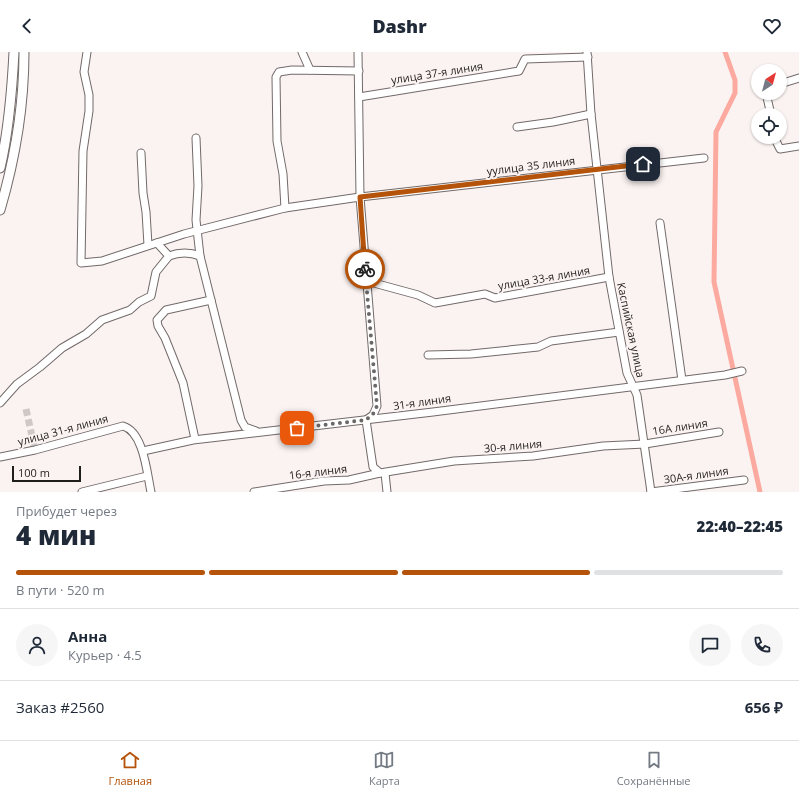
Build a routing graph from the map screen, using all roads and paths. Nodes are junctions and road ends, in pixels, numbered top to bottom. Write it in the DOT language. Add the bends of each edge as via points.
graph roads {
  1 [pos="14,52"];
  2 [pos="24,52"];
  3 [pos="88,52"];
  4 [pos="302,52"];
  5 [pos="358,52"];
  6 [pos="587,54"];
  7 [pos="310,70"];
  8 [pos="359,71"];
  9 [pos="799,78"];
  10 [pos="787,82"];
  11 [pos="359,97"];
  12 [pos="591,114"];
  13 [pos="517,127"];
  14 [pos="196,138"];
  15 [pos="778,144"];
  16 [pos="799,146"];
  17 [pos="141,153"];
  18 [pos="704,158"];
  19 [pos="0,168"];
  20 [pos="597,170"];
  21 [pos="360,197"];
  22 [pos="285,208"];
  23 [pos="0,210"];
  24 [pos="660,223"];
  25 [pos="198,232"];
  26 [pos="157,243"];
  27 [pos="148,245"];
  28 [pos="169,256"];
  29 [pos="200,256"];
  30 [pos="365,267"];
  31 [pos="609,277"];
  32 [pos="211,300"];
  33 [pos="619,332"];
  34 [pos="428,355"];
  35 [pos="742,371"];
  36 [pos="682,380"];
  37 [pos="632,386"];
  38 [pos="0,403"];
  39 [pos="366,420"];
  40 [pos="260,432"];
  41 [pos="719,432"];
  42 [pos="195,439"];
  43 [pos="645,444"];
  44 [pos="143,451"];
  45 [pos="0,457"];
  46 [pos="383,473"];
  47 [pos="147,476"];
  48 [pos="744,480"];
  49 [pos="82,492"];
  50 [pos="151,492"];
  51 [pos="254,492"];
  52 [pos="387,492"];
  53 [pos="651,492"];
  1 -- 19 [label="main road" via="5,149"];
  2 -- 23 [label="main road" via="18,127"];
  3 -- 27 [label="street, уулица 35 линия" via="84,72 89,95 89,111 83,150 81,263 102,261"];
  4 -- 7 [label="street"];
  5 -- 8 [label="street"];
  6 -- 11 [label="street, улица 37-я линия" via="525,59 519,71"];
  6 -- 12 [label="street, Каспийская улица"];
  7 -- 8 [label="street"];
  7 -- 22 [label="street" via="279,72 276,77 277,141 283,174"];
  8 -- 11 [label="street"];
  9 -- 10 [label="street"];
  11 -- 21 [label="street"];
  12 -- 13 [label="street"];
  12 -- 20 [label="street, Каспийская улица"];
  14 -- 25 [label="street"];
  15 -- 16 [label="street" via="780,149"];
  17 -- 27 [label="street"];
  18 -- 20 [label="street, уулица 35 линия"];
  20 -- 21 [label="street, уулица 35 линия"];
  20 -- 31 [label="street, Каспийская улица"];
  21 -- 22 [label="street, уулица 35 линия"];
  21 -- 30 [label="street"];
  22 -- 25 [label="street, уулица 35 линия"];
  24 -- 36 [label="street"];
  25 -- 26 [label="street, уулица 35 линия"];
  25 -- 29 [label="street"];
  26 -- 27 [label="street, уулица 35 линия"];
  26 -- 28 [label="street"];
  28 -- 29 [label="street" via="190,253"];
  28 -- 38 [label="street" via="156,272 151,296 130,310 102,320 86,334 62,348 17,384"];
  29 -- 32 [label="street"];
  30 -- 31 [label="street, улица 33-я линия" via="374,283 418,295 435,303 485,294 495,298"];
  30 -- 39 [label="street" via="377,406"];
  31 -- 33 [label="street, Каспийская улица"];
  32 -- 40 [label="street" via="243,424 249,430"];
  32 -- 42 [label="street" via="166,310 157,320 183,383"];
  33 -- 34 [label="street" via="551,341 538,347 471,354"];
  33 -- 37 [label="street, Каспийская улица"];
  35 -- 36 [label="street, 31-я линия"];
  36 -- 37 [label="street, 31-я линия"];
  37 -- 39 [label="street, 31-я линия"];
  37 -- 43 [label="street, Каспийская улица" via="637,395"];
  39 -- 40 [label="street, 31-я линия"];
  39 -- 46 [label="street" via="373,467"];
  40 -- 42 [label="street, 31-я линия"];
  41 -- 43 [label="street, 16А линия"];
  42 -- 44 [label="street, 31-я линия"];
  43 -- 46 [label="street, 30-я линия" via="603,446 533,456 454,461"];
  43 -- 53 [label="street, Каспийская улица"];
  44 -- 45 [label="street, улица 31-я линия" via="130,430 123,426"];
  44 -- 47 [label="street"];
  46 -- 51 [label="street, 16-я линия"];
  46 -- 52 [label="street"];
  47 -- 49 [label="street"];
  47 -- 50 [label="street"];
  48 -- 53 [label="street, 30А-я линия"];
}
